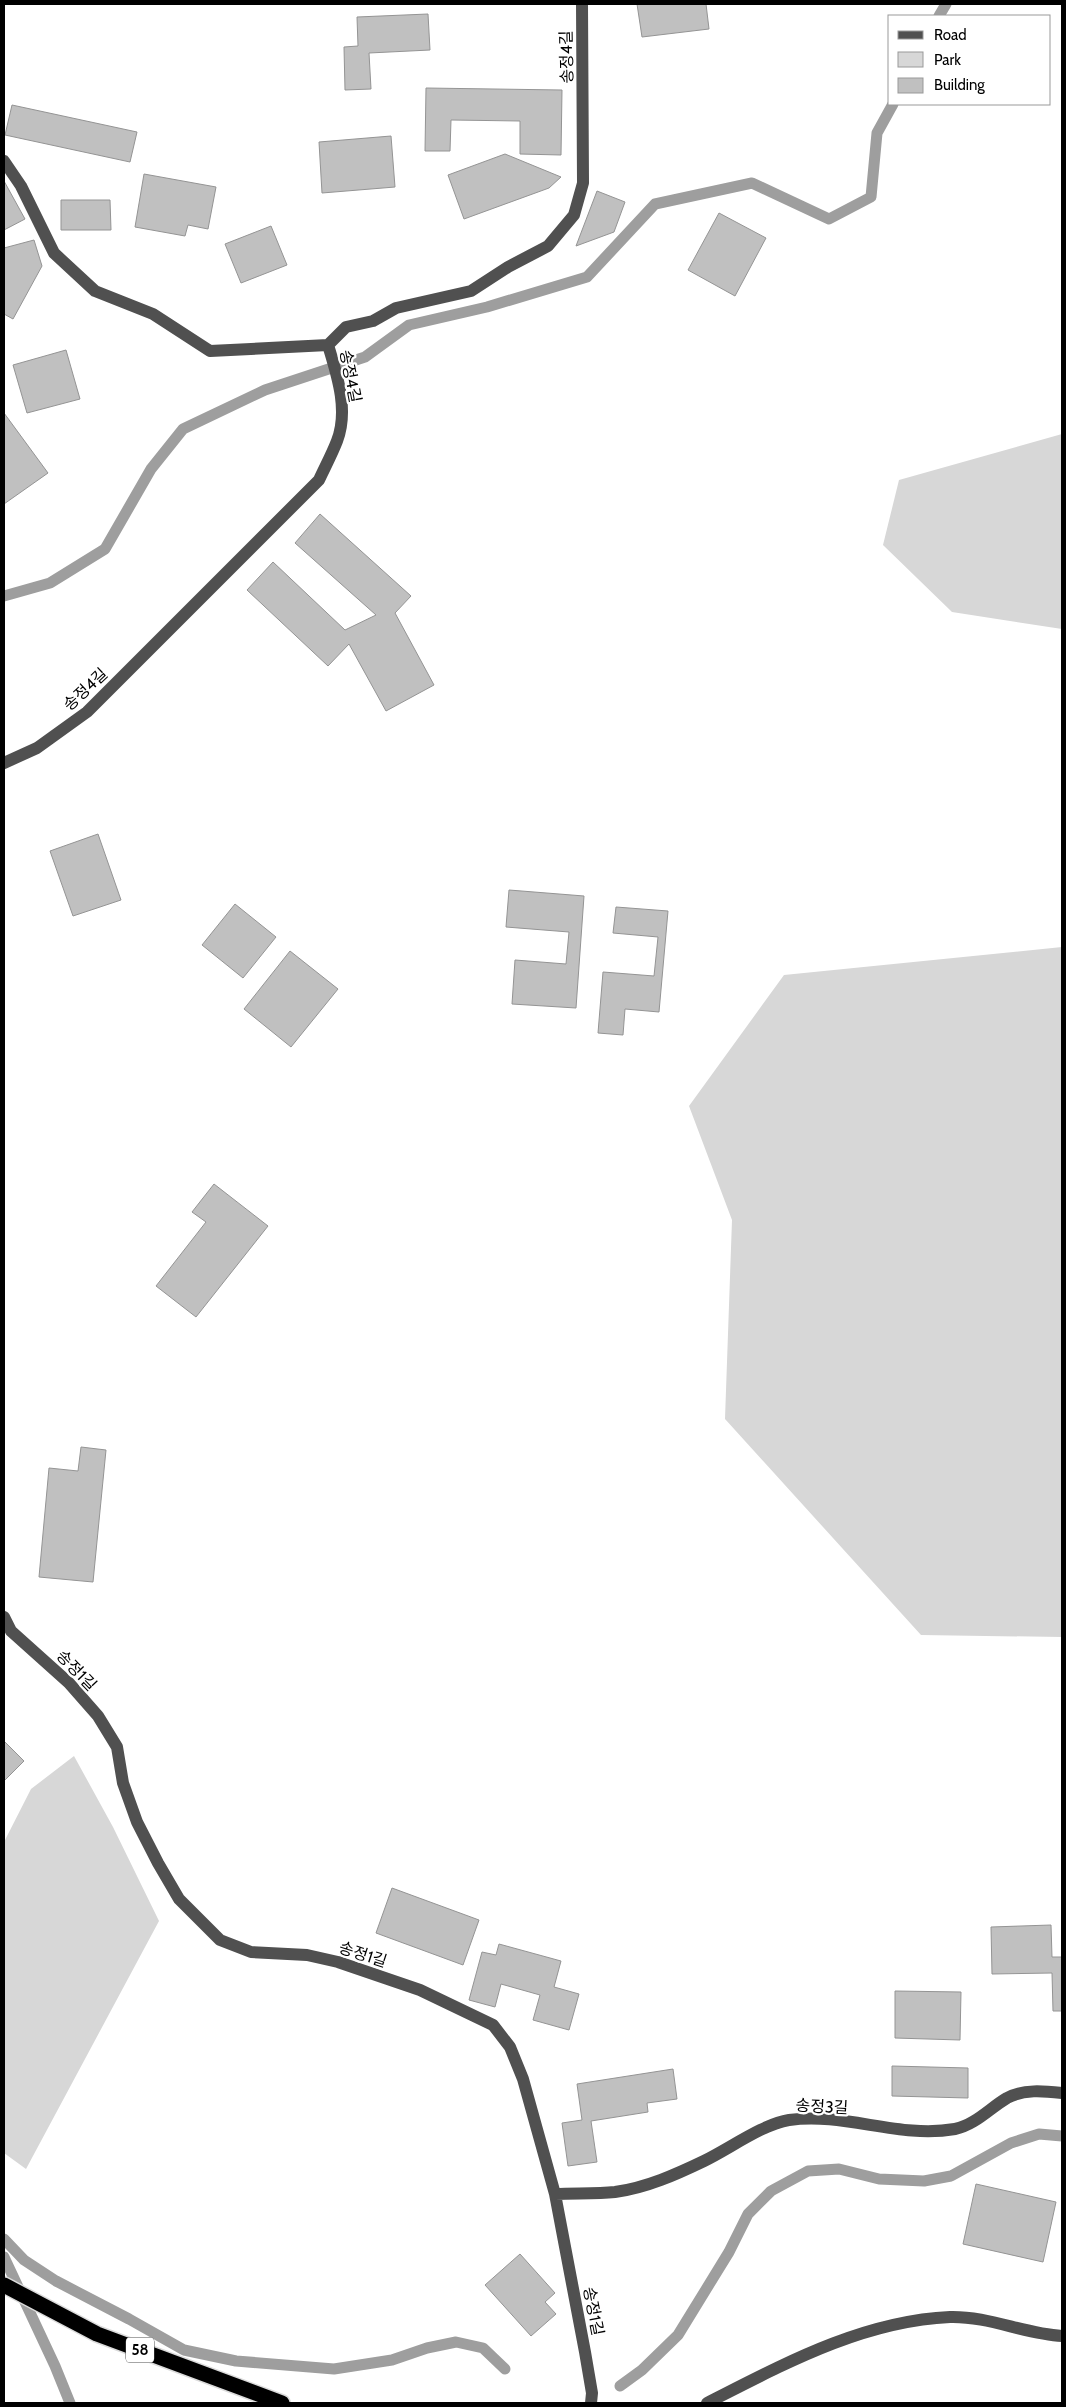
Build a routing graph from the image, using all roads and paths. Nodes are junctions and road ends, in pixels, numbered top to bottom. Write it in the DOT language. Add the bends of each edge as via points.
graph roads {
  1 [pos="582,4"];
  2 [pos="4,161"];
  3 [pos="328,346"];
  4 [pos="4,763"];
  5 [pos="4,1617"];
  6 [pos="1062,2093"];
  7 [pos="555,2194"];
  8 [pos="4,2285"];
  9 [pos="1062,2336"];
  10 [pos="282,2403"];
  11 [pos="591,2403"];
  12 [pos="707,2403"];
  1 -- 3 [label="street, 송정4길" via="583,183 574,215 548,246 472,291 396,308 372,321 346,327"];
  2 -- 3 [label="street" via="21,186 54,253 95,291 153,314 210,351"];
  3 -- 4 [label="street, 송정4길" via="342,403 338,439 319,480 87,712 37,748"];
  5 -- 7 [label="street, 송정1길" via="11,1631 69,1683 98,1716 117,1747 136,1822 158,1863 180,1899 220,1940 251,1952 308,1955 338,1962 420,1990 492,2025 510,2047 523,2079"];
  6 -- 7 [label="street, 송정3길" via="1033,2090 1008,2098 957,2128 927,2132 820,2119 788,2120 745,2137 664,2179 616,2192"];
  7 -- 11 [label="street, 송정1길" via="592,2392"];
  8 -- 10 [label="highway, 58" via="97,2334"];
  9 -- 12 [label="street" via="951,2317 889,2325 837,2341"];
}
